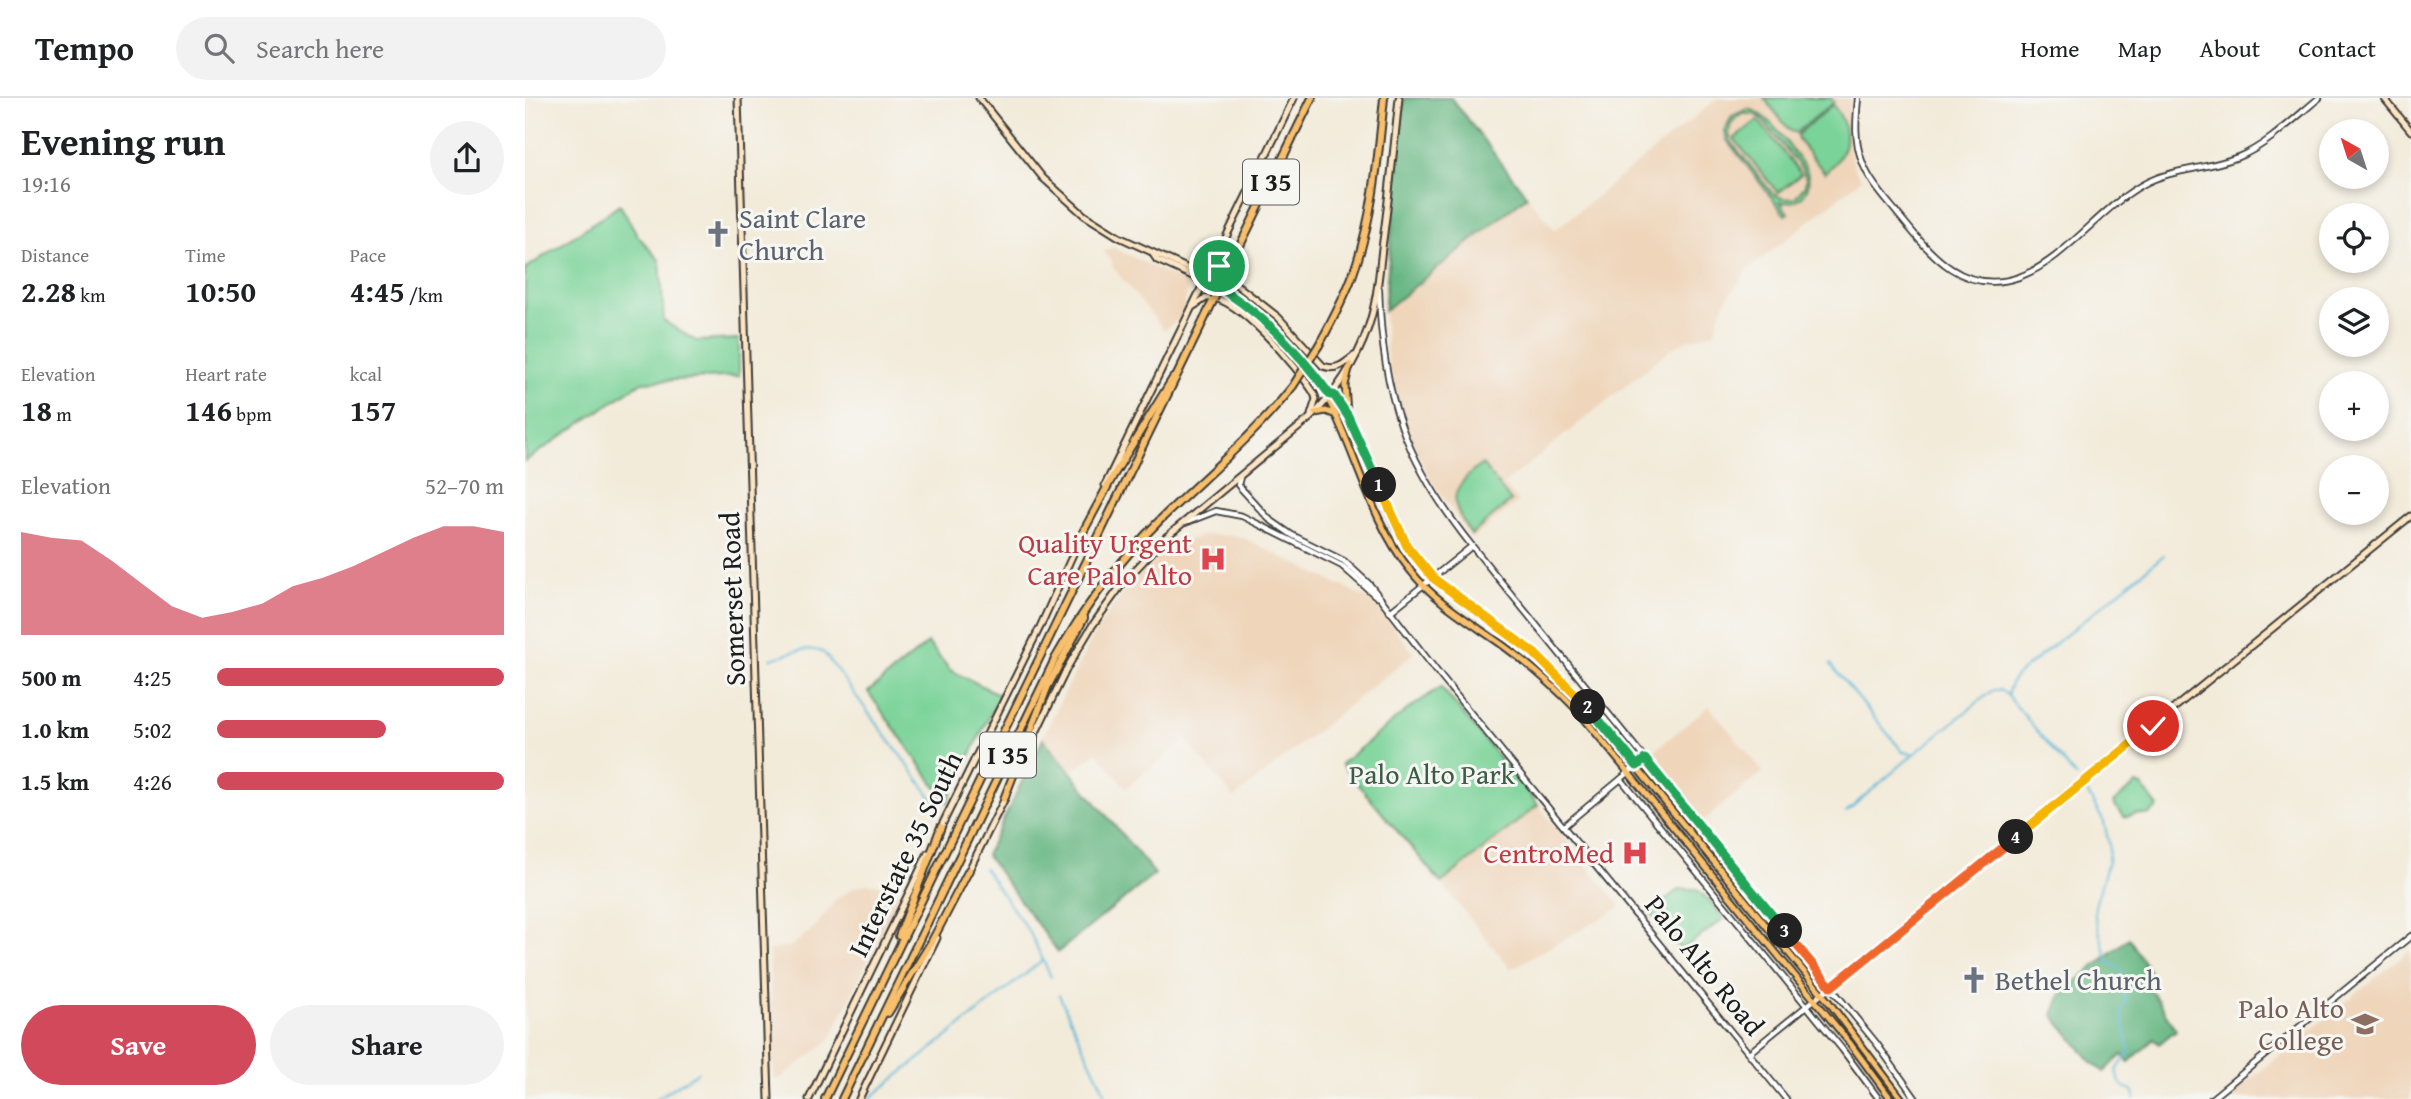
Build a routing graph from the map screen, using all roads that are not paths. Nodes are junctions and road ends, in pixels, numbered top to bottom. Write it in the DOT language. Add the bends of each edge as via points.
graph roads {
  1 [pos="738,98"];
  2 [pos="979,98"];
  3 [pos="1294,98"];
  4 [pos="1312,98"];
  5 [pos="1384,98"];
  6 [pos="1399,98"];
  7 [pos="1858,98"];
  8 [pos="2319,98"];
  9 [pos="2384,98"];
  10 [pos="2411,131"];
  11 [pos="1216,260"];
  12 [pos="1193,274"];
  13 [pos="1378,276"];
  14 [pos="1206,279"];
  15 [pos="1197,295"];
  16 [pos="1214,299"];
  17 [pos="1190,311"];
  18 [pos="1356,354"];
  19 [pos="1350,365"];
  20 [pos="1330,395"];
  21 [pos="1313,416"];
  22 [pos="1337,416"];
  23 [pos="1348,416"];
  24 [pos="1241,476"];
  25 [pos="2411,516"];
  26 [pos="1181,525"];
  27 [pos="1083,534"];
  28 [pos="1472,547"];
  29 [pos="1433,578"];
  30 [pos="1104,582"];
  31 [pos="1424,585"];
  32 [pos="1378,598"];
  33 [pos="1390,612"];
  34 [pos="1645,759"];
  35 [pos="1637,766"];
  36 [pos="1629,772"];
  37 [pos="1621,779"];
  38 [pos="1004,799"];
  39 [pos="1564,826"];
  40 [pos="941,827"];
  41 [pos="969,870"];
  42 [pos="2411,936"];
  43 [pos="1831,987"];
  44 [pos="877,989"];
  45 [pos="1822,994"];
  46 [pos="1814,1000"];
  47 [pos="1807,1006"];
  48 [pos="870,1041"];
  49 [pos="1749,1053"];
  50 [pos="769,1099"];
  51 [pos="809,1099"];
  52 [pos="825,1099"];
  53 [pos="842,1099"];
  54 [pos="859,1099"];
  55 [pos="1786,1099"];
  56 [pos="1879,1099"];
  57 [pos="1891,1099"];
  58 [pos="1902,1099"];
  59 [pos="1916,1099"];
  60 [pos="2211,1099"];
  1 -- 50 [label="main road, Somerset Road"];
  2 -- 12 [label="main road" via="1066,200 1093,221"];
  3 -- 11 [label="main road, Interstate 35 South"];
  4 -- 16 [label="highway, I 35, bridge"];
  5 -- 30 [label="highway, I 35, bridge" via="1364,235 1352,276 1319,345 1262,424 1143,538"];
  6 -- 13 [label="main road"];
  7 -- 8 [label="street" via="1857,141 1872,181 1941,263 1964,276 1994,280 2038,268 2154,179 2242,156"];
  9 -- 10 [label="main road"];
  11 -- 12 [label="main road"];
  11 -- 14 [label="main road, Interstate 35 South"];
  11 -- 18 [label="main road" via="1224,275 1278,317 1323,366 1340,367"];
  12 -- 14 [label="main road"];
  12 -- 15 [label="main road"];
  13 -- 18 [label="main road" via="1368,329"];
  13 -- 28 [label="street" via="1380,331 1395,414 1426,484"];
  14 -- 15 [label="main road, Interstate 35 South"];
  14 -- 20 [label="main road" via="1271,324"];
  15 -- 17 [label="main road, Interstate 35 South"];
  16 -- 27 [label="highway"];
  16 -- 44 [label="highway, I 35"];
  17 -- 21 [label="main road" via="1211,296 1228,303 1255,325 1314,393"];
  17 -- 27 [label="main road, Interstate 35 South"];
  18 -- 19 [label="main road"];
  19 -- 20 [label="main road"];
  19 -- 23 [label="main road" via="1345,386"];
  20 -- 21 [label="main road"];
  20 -- 22 [label="main road"];
  20 -- 23 [label="main road"];
  21 -- 22 [label="main road" via="1326,411"];
  21 -- 24 [label="main road"];
  22 -- 31 [label="main road" via="1382,527"];
  23 -- 29 [label="main road" via="1395,525"];
  24 -- 26 [label="main road"];
  24 -- 32 [label="street, Palo Alto Road" via="1238,485 1269,519 1345,561"];
  25 -- 43 [label="main road"];
  26 -- 32 [label="street, Palo Alto Road" via="1216,511 1242,516 1342,566"];
  26 -- 38 [label="main road" via="1152,549 1108,601 1060,683"];
  27 -- 40 [label="main road, Interstate 35 South"];
  28 -- 29 [label="street"];
  28 -- 34 [label="street"];
  29 -- 31 [label="street"];
  29 -- 35 [label="main road" via="1557,674"];
  30 -- 38 [label="highway" via="1058,666"];
  30 -- 48 [label="highway, I 35" via="1055,659"];
  31 -- 33 [label="street"];
  31 -- 36 [label="main road" via="1550,683"];
  32 -- 33 [label="street, Palo Alto Road"];
  33 -- 39 [label="street, Palo Alto Road"];
  34 -- 35 [label="street"];
  34 -- 43 [label="street"];
  35 -- 36 [label="street"];
  35 -- 45 [label="main road"];
  36 -- 37 [label="street"];
  36 -- 46 [label="main road"];
  37 -- 39 [label="street"];
  37 -- 47 [label="street"];
  38 -- 41 [label="main road"];
  39 -- 49 [label="street, Palo Alto Road"];
  40 -- 44 [label="highway"];
  40 -- 51 [label="main road, Interstate 35 South"];
  41 -- 48 [label="highway" via="932,941"];
  41 -- 54 [label="main road"];
  42 -- 60 [label="street"];
  43 -- 45 [label="main road"];
  43 -- 59 [label="street"];
  44 -- 52 [label="highway, I 35"];
  45 -- 46 [label="main road"];
  45 -- 58 [label="main road"];
  46 -- 47 [label="street"];
  46 -- 57 [label="main road"];
  47 -- 49 [label="street"];
  47 -- 56 [label="street"];
  48 -- 53 [label="highway, I 35"];
  49 -- 55 [label="street, Palo Alto Road"];
}
